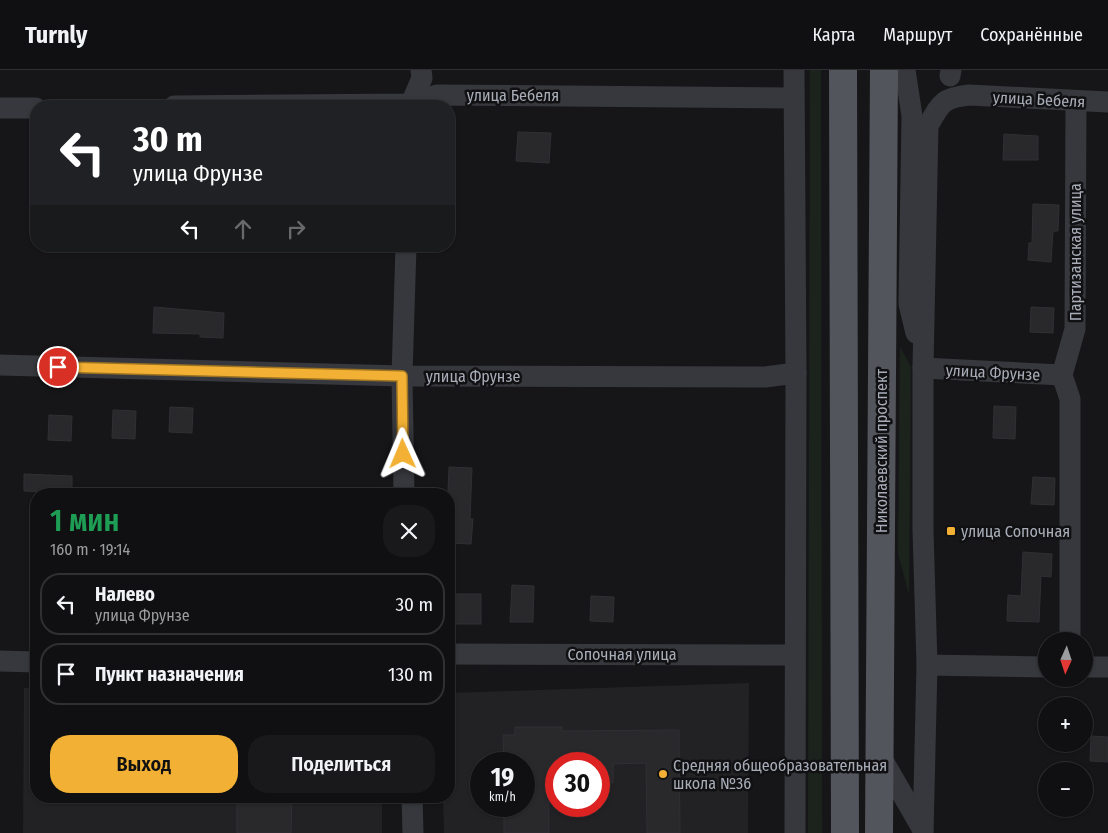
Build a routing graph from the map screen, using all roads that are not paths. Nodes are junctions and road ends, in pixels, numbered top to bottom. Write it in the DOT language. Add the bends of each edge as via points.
graph roads {
  1 [pos="421,70"];
  2 [pos="794,70"];
  3 [pos="843,70"];
  4 [pos="884,70"];
  5 [pos="905,70"];
  6 [pos="794,98"];
  7 [pos="412,100"];
  8 [pos="424,100"];
  9 [pos="1076,101"];
  10 [pos="1108,102"];
  11 [pos="0,108"];
  12 [pos="30,108"];
  13 [pos="406,252"];
  14 [pos="0,365"];
  15 [pos="923,368"];
  16 [pos="796,373"];
  17 [pos="1062,375"];
  18 [pos="402,376"];
  19 [pos="404,488"];
  20 [pos="1070,632"];
  21 [pos="455,654"];
  22 [pos="795,655"];
  23 [pos="0,662"];
  24 [pos="30,662"];
  25 [pos="927,665"];
  26 [pos="1038,667"];
  27 [pos="1108,667"];
  28 [pos="1093,668"];
  29 [pos="878,752"];
  30 [pos="412,803"];
  31 [pos="923,832"];
  32 [pos="413,833"];
  33 [pos="795,833"];
  34 [pos="845,833"];
  35 [pos="878,833"];
  1 -- 7 [label="street" via="422,78"];
  2 -- 6 [label="street"];
  3 -- 34 [label="main road"];
  4 -- 29 [label="main road, Николаевский проспект"];
  5 -- 15 [label="street" via="912,116 909,304"];
  6 -- 8 [label="street, улица Бебеля" via="437,95"];
  6 -- 16 [label="street"];
  9 -- 10 [label="street, улица Бебеля"];
  9 -- 15 [label="street, улица Бебеля" via="969,96 948,99 928,126"];
  9 -- 17 [label="street, Партизанская улица" via="1075,329"];
  11 -- 12 [label="street"];
  13 -- 18 [label="street"];
  14 -- 18 [label="street, улица Фрунзе"];
  15 -- 17 [label="street, улица Фрунзе"];
  15 -- 25 [label="street"];
  16 -- 18 [label="street, улица Фрунзе" via="765,377"];
  16 -- 22 [label="street"];
  17 -- 20 [label="street" via="1070,399"];
  18 -- 19 [label="street"];
  21 -- 22 [label="street, Сопочная улица"];
  22 -- 33 [label="street"];
  23 -- 24 [label="street"];
  25 -- 26 [label="street"];
  25 -- 31 [label="street"];
  27 -- 28 [label="street"];
  29 -- 31 [label="street"];
  29 -- 35 [label="main road, Николаевский проспект"];
  30 -- 32 [label="street"];
}
